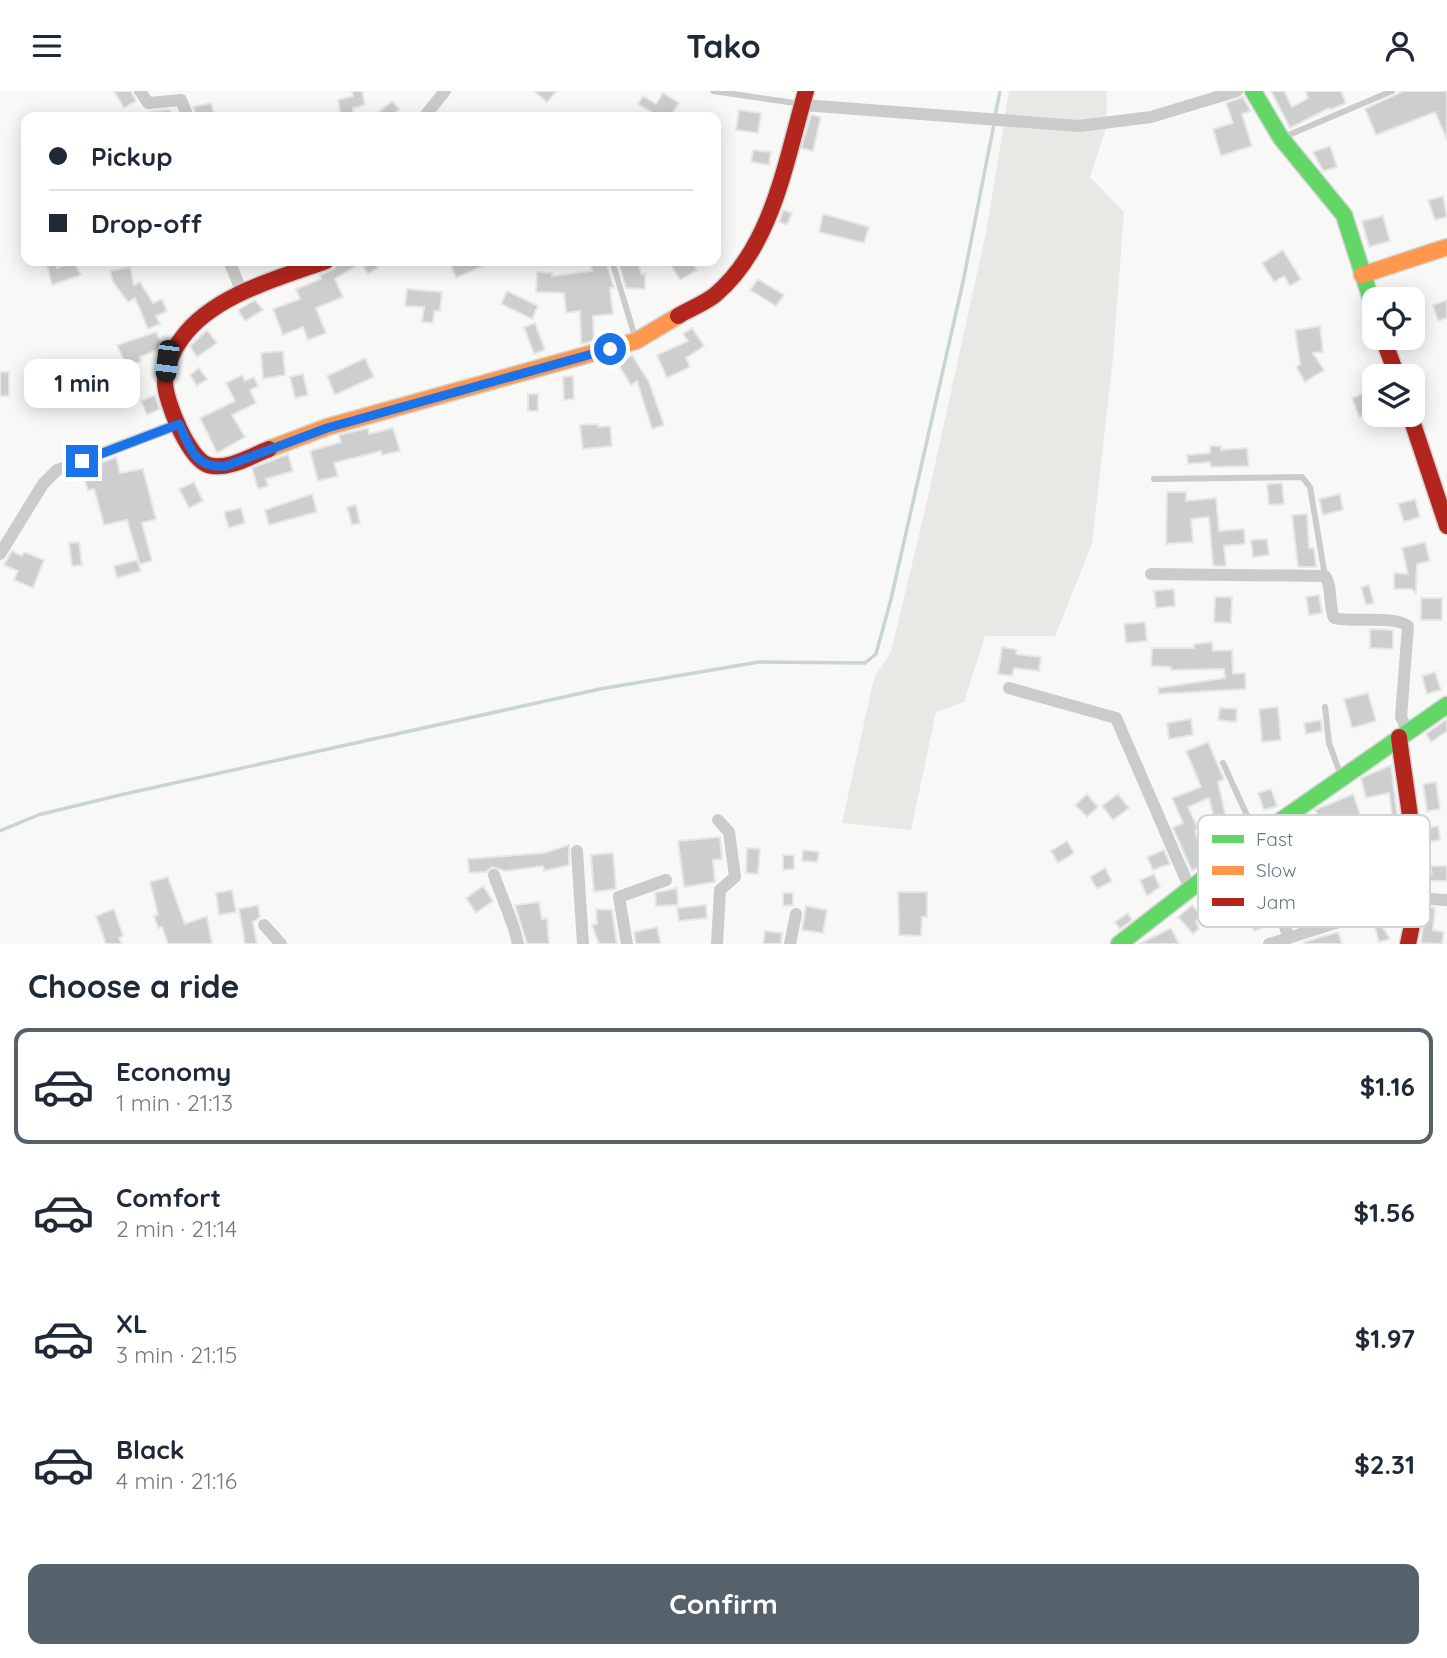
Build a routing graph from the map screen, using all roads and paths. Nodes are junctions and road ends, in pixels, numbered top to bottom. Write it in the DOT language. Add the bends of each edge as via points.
graph roads {
  1 [pos="140,91"];
  2 [pos="445,91"];
  3 [pos="713,91"];
  4 [pos="1237,91"];
  5 [pos="1253,91"];
  6 [pos="1392,91"];
  7 [pos="804,98"];
  8 [pos="186,112"];
  9 [pos="428,112"];
  10 [pos="1281,138"];
  11 [pos="1447,247"];
  12 [pos="231,266"];
  13 [pos="312,266"];
  14 [pos="614,266"];
  15 [pos="1362,275"];
  16 [pos="1366,287"];
  17 [pos="242,292"];
  18 [pos="636,341"];
  19 [pos="179,424"];
  20 [pos="1413,427"];
  21 [pos="1154,479"];
  22 [pos="1447,526"];
  23 [pos="0,554"];
  24 [pos="1152,574"];
  25 [pos="1325,576"];
  26 [pos="1009,688"];
  27 [pos="1447,705"];
  28 [pos="1325,706"];
  29 [pos="1403,734"];
  30 [pos="1223,763"];
  31 [pos="1342,777"];
  32 [pos="1246,815"];
  33 [pos="1288,815"];
  34 [pos="1409,815"];
  35 [pos="718,820"];
  36 [pos="577,851"];
  37 [pos="494,875"];
  38 [pos="666,880"];
  39 [pos="1198,885"];
  40 [pos="1191,891"];
  41 [pos="796,914"];
  42 [pos="264,925"];
  43 [pos="1285,927"];
  44 [pos="1324,927"];
  45 [pos="1413,927"];
  46 [pos="1289,938"];
  47 [pos="281,944"];
  48 [pos="518,944"];
  49 [pos="583,944"];
  50 [pos="627,944"];
  51 [pos="717,944"];
  52 [pos="789,944"];
  53 [pos="1119,944"];
  54 [pos="1269,944"];
  55 [pos="1408,944"];
  1 -- 8 [label="street" via="148,103 181,100"];
  2 -- 9 [label="street"];
  3 -- 7 [label="lane"];
  4 -- 7 [label="street" via="1139,118 1079,126"];
  5 -- 10 [label="street"];
  6 -- 10 [label="lane"];
  7 -- 18 [label="street" via="769,217 742,266 715,295"];
  10 -- 15 [label="street" via="1344,215"];
  11 -- 15 [label="street"];
  12 -- 17 [label="street"];
  13 -- 17 [label="street"];
  14 -- 18 [label="lane"];
  15 -- 16 [label="street"];
  17 -- 19 [label="street" via="178,338 167,361 165,383"];
  18 -- 19 [label="street" via="327,428 226,466 211,467 194,459"];
  19 -- 23 [label="street" via="57,470 43,484"];
  20 -- 22 [label="street"];
  21 -- 25 [label="lane" via="1302,477 1310,487"];
  24 -- 25 [label="street"];
  25 -- 29 [label="street" via="1330,582 1329,605 1334,618 1350,622 1401,620 1408,626"];
  26 -- 40 [label="street" via="1116,717"];
  27 -- 29 [label="street"];
  28 -- 31 [label="lane" via="1329,743"];
  29 -- 31 [label="street"];
  29 -- 34 [label="street"];
  30 -- 32 [label="lane"];
  31 -- 33 [label="street"];
  35 -- 51 [label="street" via="729,832 735,877 720,890"];
  36 -- 49 [label="street"];
  37 -- 48 [label="street"];
  38 -- 50 [label="street" via="619,897"];
  39 -- 40 [label="street"];
  40 -- 53 [label="street"];
  41 -- 52 [label="street"];
  42 -- 47 [label="street"];
  43 -- 46 [label="street"];
  44 -- 46 [label="street"];
  45 -- 55 [label="street"];
  46 -- 54 [label="street"];
}
